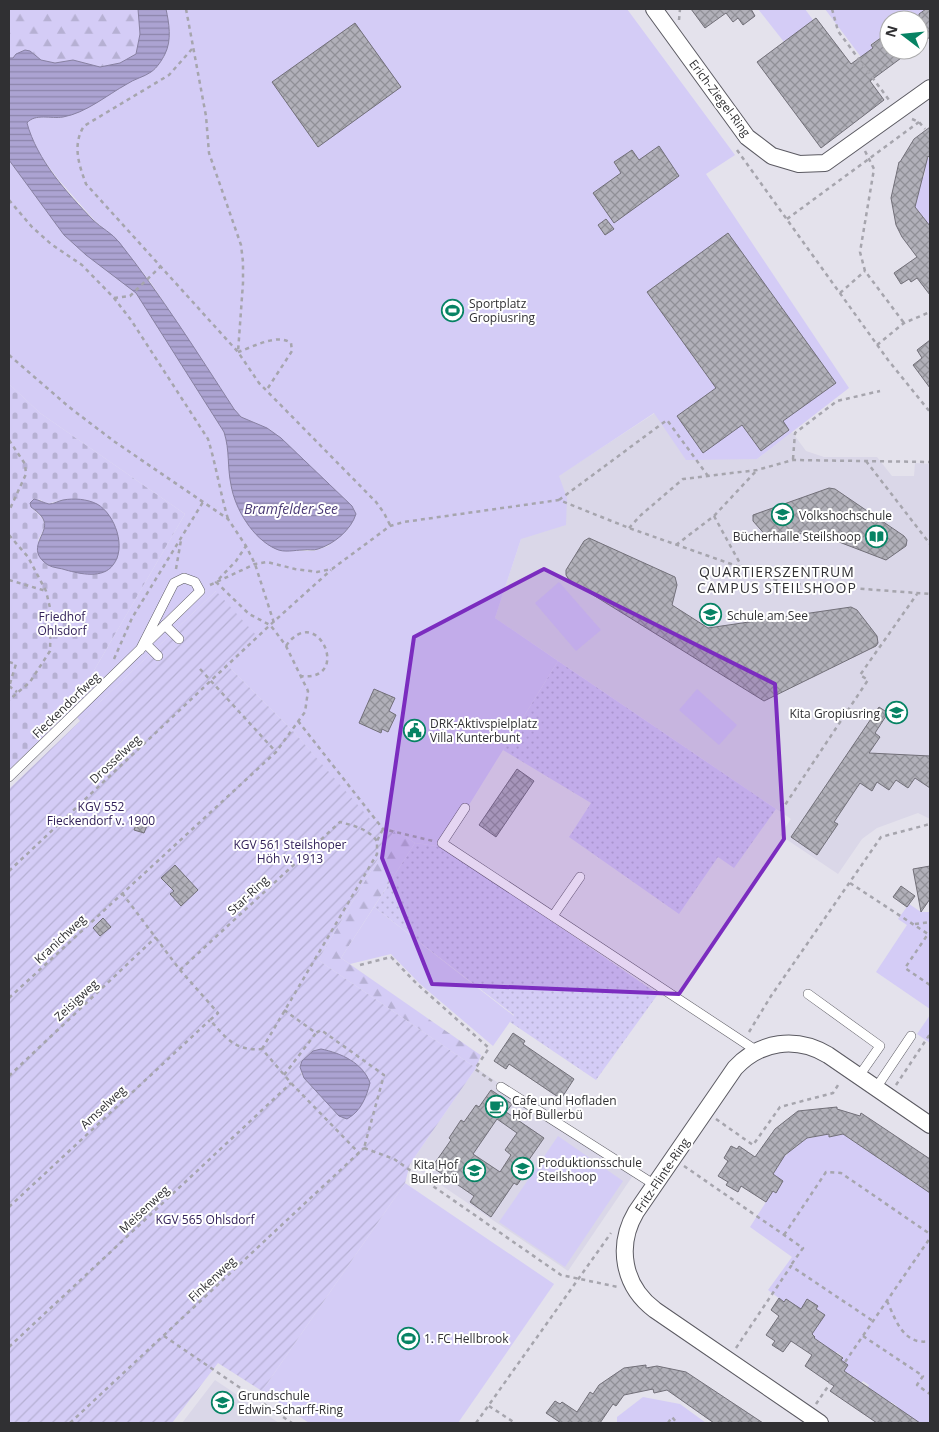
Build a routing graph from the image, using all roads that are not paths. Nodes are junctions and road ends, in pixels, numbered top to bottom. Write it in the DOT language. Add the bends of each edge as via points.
graph roads {
  1 [pos="654,9"];
  2 [pos="930,88"];
  3 [pos="165,625"];
  4 [pos="179,639"];
  5 [pos="143,647"];
  6 [pos="158,656"];
  7 [pos="9,777"];
  8 [pos="465,808"];
  9 [pos="580,877"];
  10 [pos="553,916"];
  11 [pos="808,994"];
  12 [pos="911,1036"];
  13 [pos="757,1051"];
  14 [pos="854,1073"];
  15 [pos="501,1087"];
  16 [pos="882,1092"];
  17 [pos="930,1125"];
  18 [pos="655,1185"];
  19 [pos="820,1423"];
  1 -- 2 [label="street, Erich-Ziegel-Ring" via="747,137 772,156 799,164 825,163"];
  3 -- 4 [label="lane"];
  3 -- 5 [label="lane, Fieckendorfweg"];
  3 -- 5 [label="lane, Fieckendorfweg" via="200,591 195,582 188,578 174,583"];
  5 -- 6 [label="lane"];
  5 -- 7 [label="lane, Fieckendorfweg"];
  8 -- 10 [label="lane" via="442,843"];
  9 -- 10 [label="lane"];
  10 -- 13 [label="lane"];
  11 -- 14 [label="lane" via="880,1046"];
  12 -- 16 [label="lane"];
  13 -- 14 [label="street, Fritz-Flinte-Ring" via="779,1044 801,1044 822,1052"];
  13 -- 18 [label="street, Fritz-Flinte-Ring" via="734,1068"];
  14 -- 16 [label="street, Fritz-Flinte-Ring"];
  15 -- 18 [label="lane"];
  16 -- 17 [label="street, Fritz-Flinte-Ring"];
  18 -- 19 [label="street, Fritz-Flinte-Ring" via="633,1218 624,1244 627,1272 636,1291 650,1306"];
}
